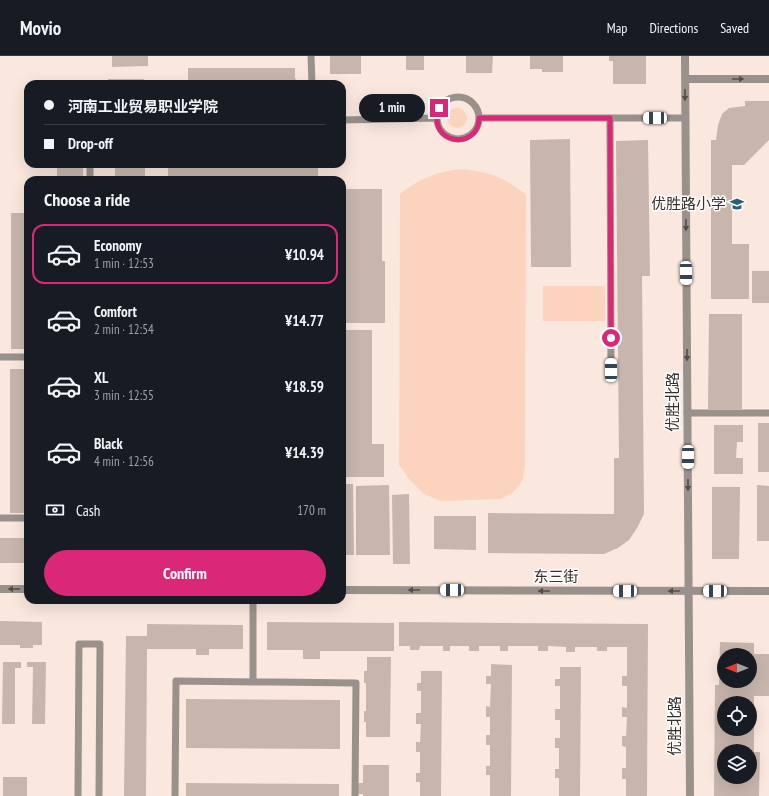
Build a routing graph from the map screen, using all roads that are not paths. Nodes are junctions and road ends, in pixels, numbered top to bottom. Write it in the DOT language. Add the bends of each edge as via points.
graph roads {
  1 [pos="311,56"];
  2 [pos="685,56"];
  3 [pos="685,79"];
  4 [pos="769,79"];
  5 [pos="312,80"];
  6 [pos="437,118"];
  7 [pos="479,118"];
  8 [pos="610,118"];
  9 [pos="685,118"];
  10 [pos="346,120"];
  11 [pos="0,357"];
  12 [pos="24,357"];
  13 [pos="611,370"];
  14 [pos="687,412"];
  15 [pos="769,413"];
  16 [pos="0,518"];
  17 [pos="24,518"];
  18 [pos="0,589"];
  19 [pos="24,589"];
  20 [pos="346,590"];
  21 [pos="688,591"];
  22 [pos="769,591"];
  23 [pos="253,604"];
  24 [pos="253,682"];
  25 [pos="78,796"];
  26 [pos="99,796"];
  27 [pos="175,796"];
  28 [pos="355,796"];
  29 [pos="690,796"];
  1 -- 5 [label="lane"];
  2 -- 3 [label="street, 优胜北路"];
  3 -- 4 [label="street, one-way"];
  3 -- 9 [label="street, 优胜北路, one-way"];
  6 -- 7 [label="lane" via="439,108 444,102 458,97 471,102 476,107"];
  6 -- 7 [label="lane" via="443,135 457,140 465,139 476,130"];
  6 -- 10 [label="lane"];
  7 -- 8 [label="lane"];
  8 -- 9 [label="lane"];
  8 -- 13 [label="lane"];
  9 -- 14 [label="street, 优胜北路, one-way"];
  11 -- 12 [label="lane"];
  14 -- 15 [label="lane"];
  14 -- 21 [label="street, 优胜北路, one-way"];
  16 -- 17 [label="lane"];
  19 -- 18 [label="street, one-way"];
  21 -- 20 [label="street, 东三街, one-way"];
  21 -- 22 [label="street, 东三街"];
  21 -- 29 [label="street, 优胜北路"];
  23 -- 24 [label="lane"];
  24 -- 27 [label="lane" via="176,682"];
  24 -- 28 [label="lane" via="356,683"];
  25 -- 26 [label="lane" via="79,644 100,644"];
}
